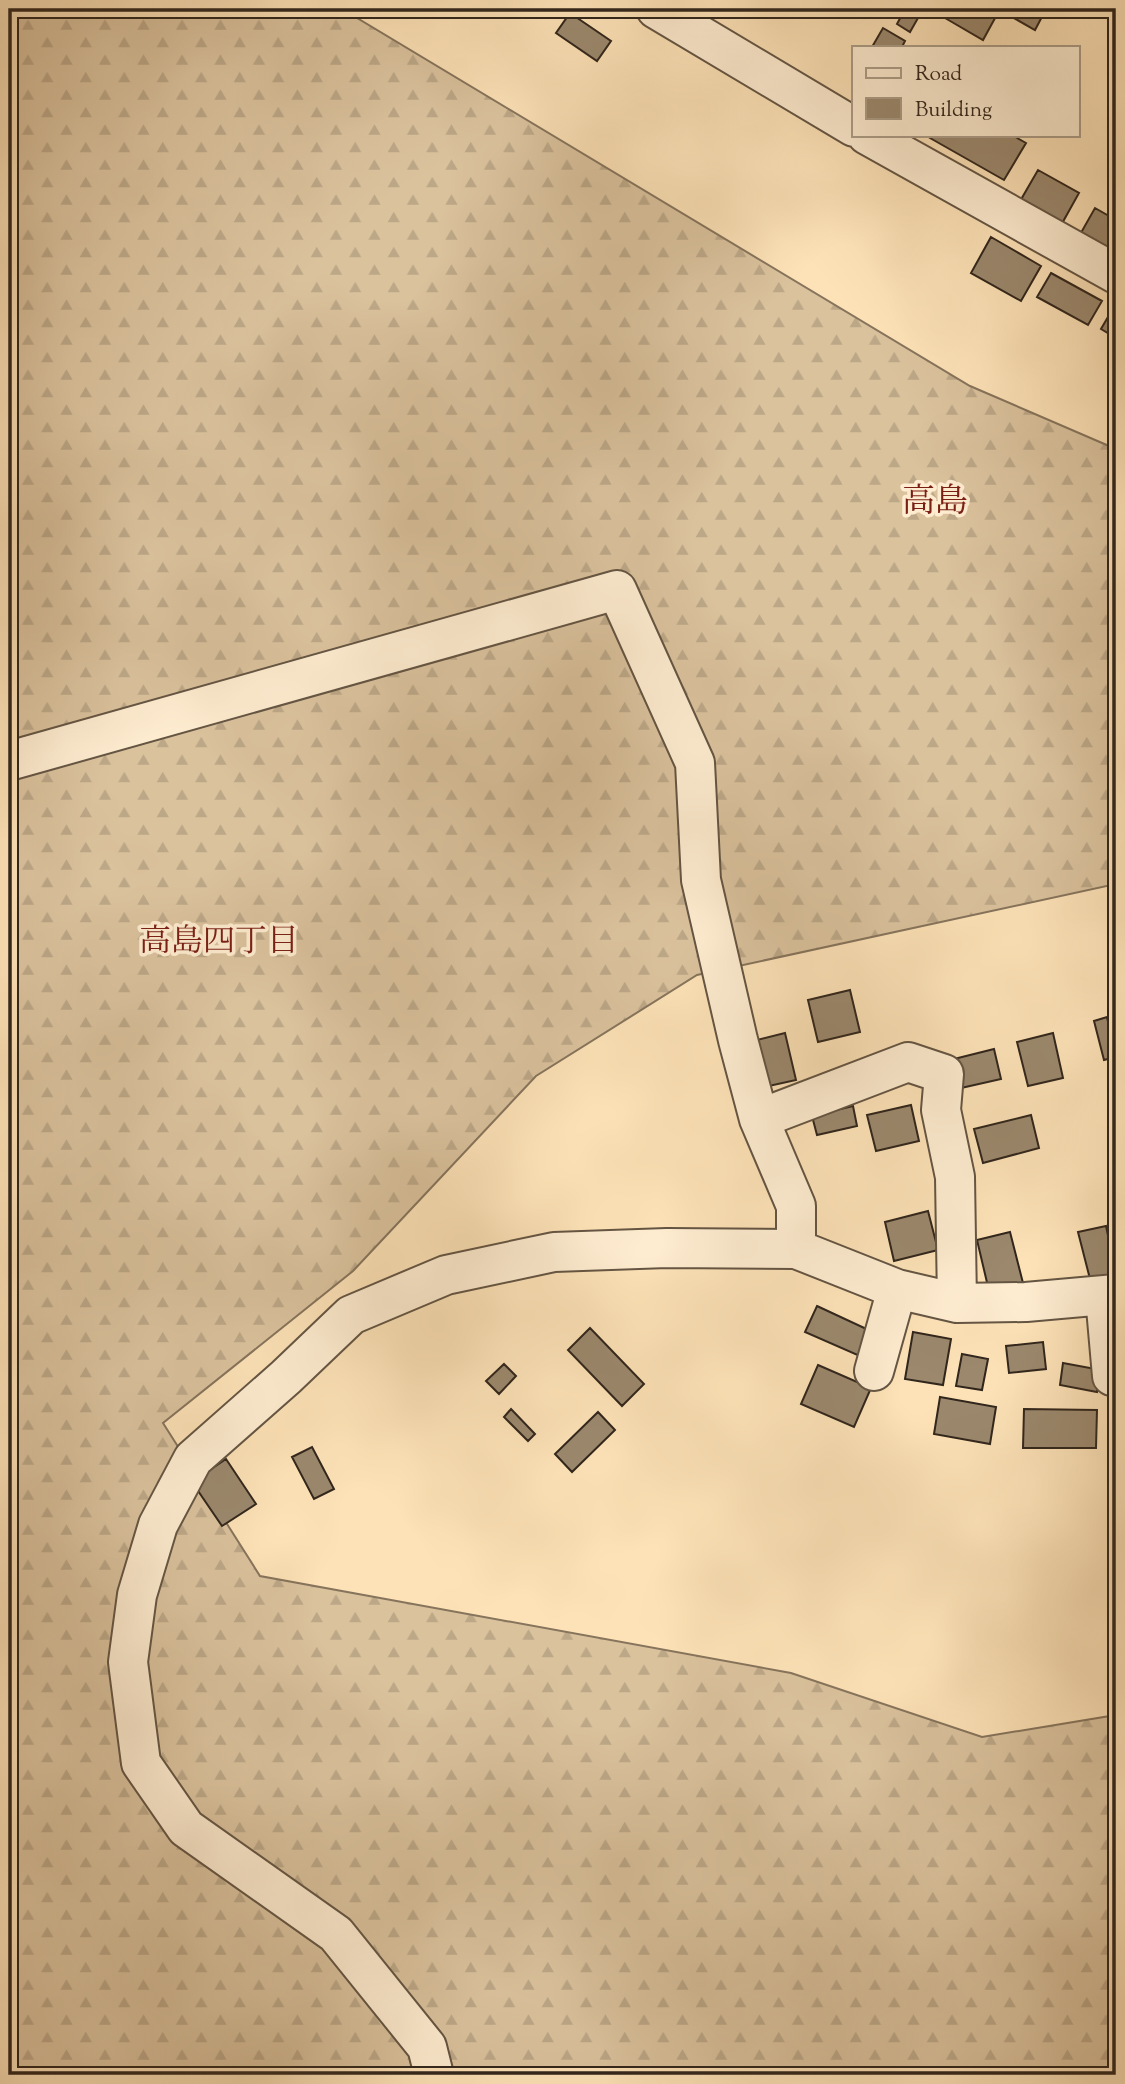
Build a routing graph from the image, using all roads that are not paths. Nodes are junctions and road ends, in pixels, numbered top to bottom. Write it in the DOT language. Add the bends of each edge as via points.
graph roads {
  1 [pos="656,9"];
  2 [pos="852,126"];
  3 [pos="869,136"];
  4 [pos="1116,274"];
  5 [pos="9,761"];
  6 [pos="759,1119"];
  7 [pos="796,1249"];
  8 [pos="897,1289"];
  9 [pos="1110,1295"];
  10 [pos="957,1303"];
  11 [pos="874,1371"];
  12 [pos="1116,1376"];
  13 [pos="434,2075"];
  1 -- 2 [label="street"];
  3 -- 4 [label="street"];
  5 -- 6 [label="street" via="617,590 695,763 701,880"];
  6 -- 7 [label="street" via="796,1206"];
  6 -- 10 [label="street" via="908,1062 944,1074 941,1110 954,1177"];
  7 -- 8 [label="street"];
  7 -- 13 [label="street" via="554,1252 446,1275 351,1315 193,1459 158,1525 137,1595 128,1662 141,1763 186,1828 336,1934 427,2047"];
  8 -- 10 [label="street"];
  8 -- 11 [label="street"];
  9 -- 10 [label="street"];
  9 -- 12 [label="street" via="1112,1376"];
}
